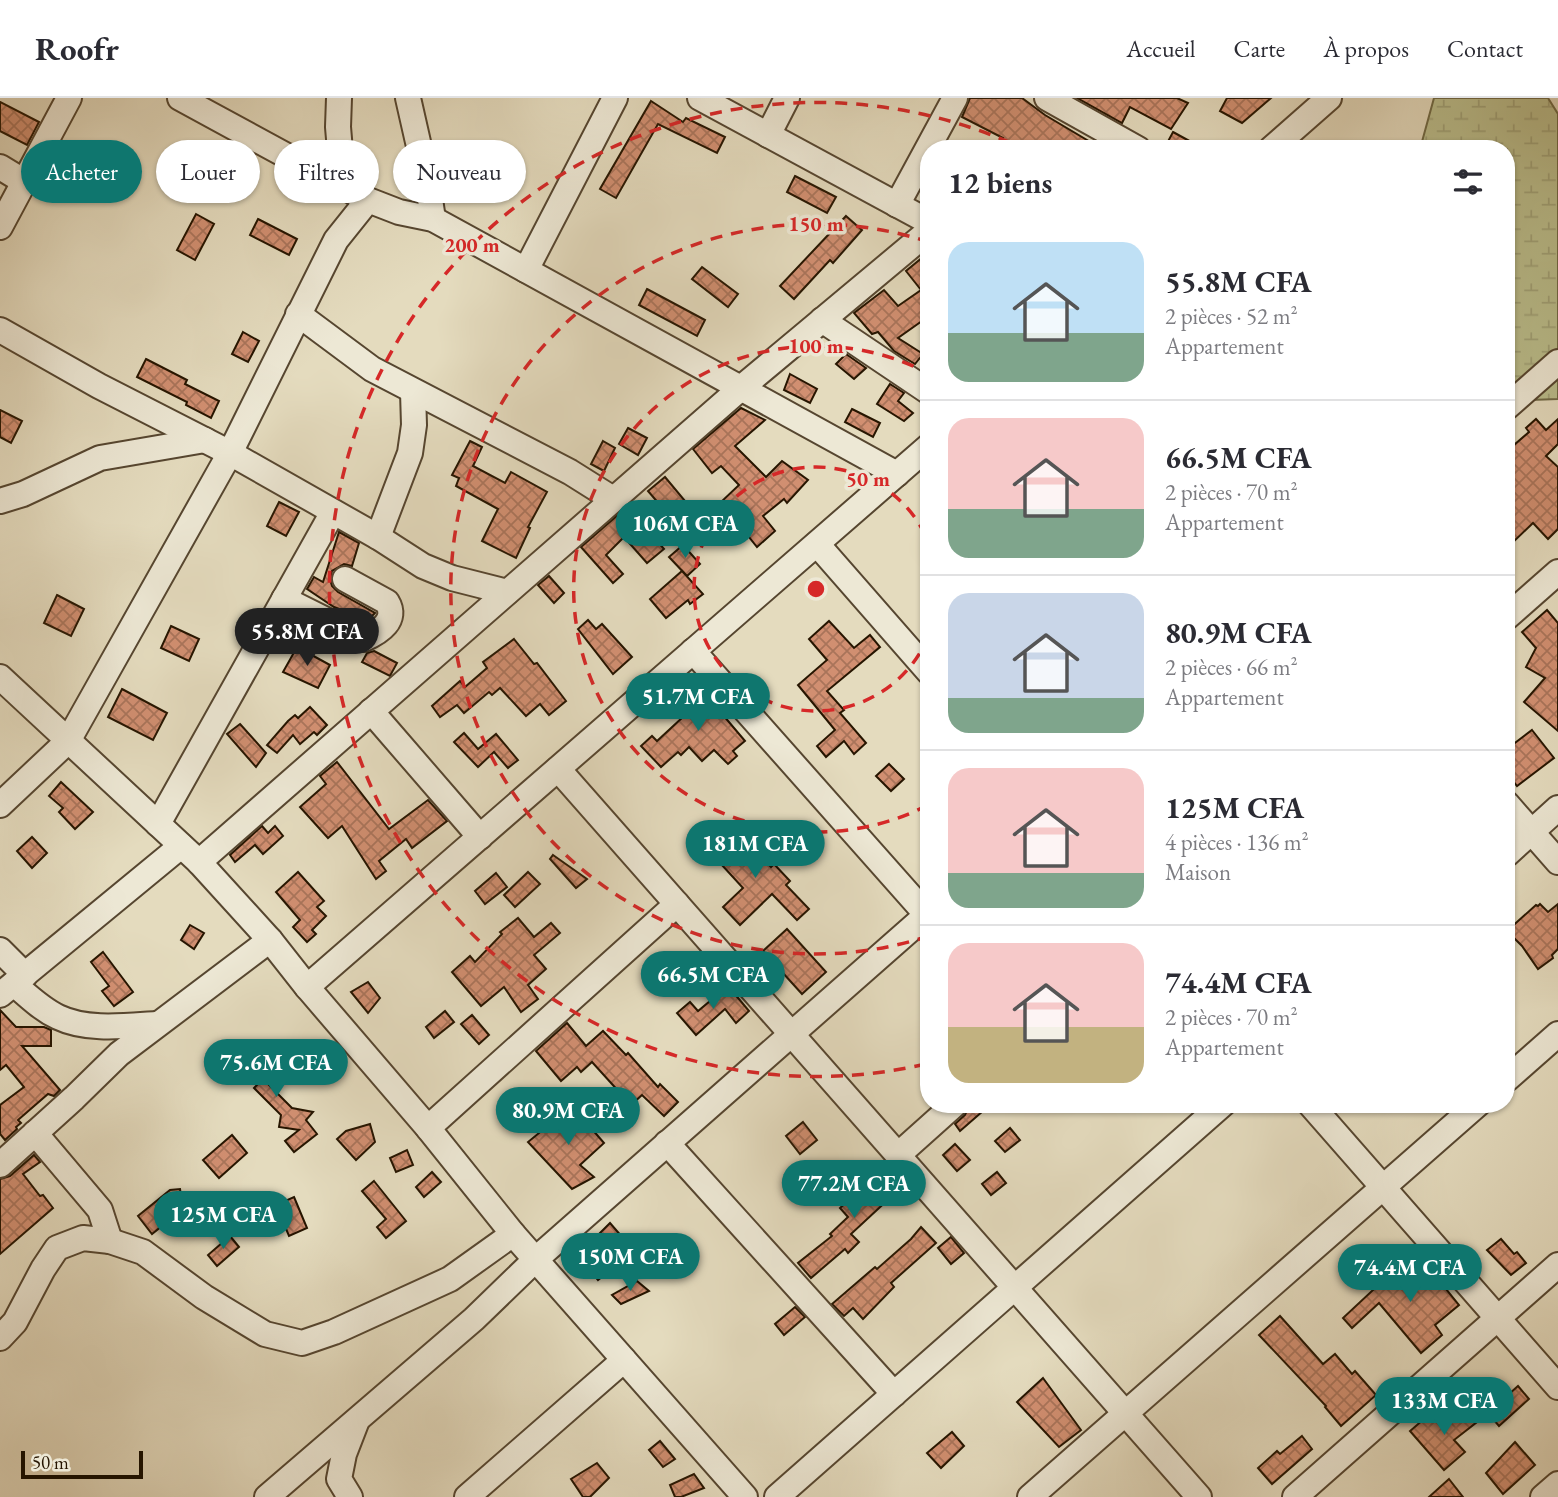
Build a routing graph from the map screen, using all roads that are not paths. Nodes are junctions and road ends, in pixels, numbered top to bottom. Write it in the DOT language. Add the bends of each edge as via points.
graph roads {
  1 [pos="69,98"];
  2 [pos="180,98"];
  3 [pos="339,98"];
  4 [pos="408,98"];
  5 [pos="615,98"];
  6 [pos="700,98"];
  7 [pos="788,98"];
  8 [pos="956,98"];
  9 [pos="1047,98"];
  10 [pos="1329,98"];
  11 [pos="768,135"];
  12 [pos="46,140"];
  13 [pos="339,140"];
  14 [pos="933,140"];
  15 [pos="1122,140"];
  16 [pos="1281,140"];
  17 [pos="274,149"];
  18 [pos="920,163"];
  19 [pos="0,167"];
  20 [pos="21,180"];
  21 [pos="21,185"];
  22 [pos="366,203"];
  23 [pos="376,203"];
  24 [pos="897,205"];
  25 [pos="920,217"];
  26 [pos="433,219"];
  27 [pos="0,227"];
  28 [pos="920,238"];
  29 [pos="526,270"];
  30 [pos="298,314"];
  31 [pos="822,320"];
  32 [pos="0,330"];
  33 [pos="1558,362"];
  34 [pos="920,386"];
  35 [pos="741,388"];
  36 [pos="413,392"];
  37 [pos="1515,400"];
  38 [pos="205,440"];
  39 [pos="230,453"];
  40 [pos="920,454"];
  41 [pos="897,474"];
  42 [pos="613,499"];
  43 [pos="0,501"];
  44 [pos="333,512"];
  45 [pos="378,537"];
  46 [pos="817,544"];
  47 [pos="1558,572"];
  48 [pos="345,579"];
  49 [pos="507,592"];
  50 [pos="284,599"];
  51 [pos="1515,606"];
  52 [pos="693,651"];
  53 [pos="920,662"];
  54 [pos="0,677"];
  55 [pos="371,711"];
  56 [pos="68,741"];
  57 [pos="558,769"];
  58 [pos="0,805"];
  59 [pos="1558,808"];
  60 [pos="1515,813"];
  61 [pos="158,824"];
  62 [pos="1531,832"];
  63 [pos="480,837"];
  64 [pos="181,846"];
  65 [pos="1515,847"];
  66 [pos="199,862"];
  67 [pos="1558,862"];
  68 [pos="677,904"];
  69 [pos="920,905"];
  70 [pos="920,921"];
  71 [pos="270,940"];
  72 [pos="0,950"];
  73 [pos="13,985"];
  74 [pos="307,987"];
  75 [pos="156,1024"];
  76 [pos="792,1034"];
  77 [pos="1558,1034"];
  78 [pos="1515,1072"];
  79 [pos="945,1113"];
  80 [pos="1213,1113"];
  81 [pos="1318,1113"];
  82 [pos="1468,1113"];
  83 [pos="428,1128"];
  84 [pos="35,1133"];
  85 [pos="667,1143"];
  86 [pos="898,1155"];
  87 [pos="0,1165"];
  88 [pos="1383,1188"];
  89 [pos="513,1234"];
  90 [pos="110,1241"];
  91 [pos="536,1259"];
  92 [pos="1558,1265"];
  93 [pos="1015,1287"];
  94 [pos="1498,1318"];
  95 [pos="0,1339"];
  96 [pos="624,1360"];
  97 [pos="1558,1387"];
  98 [pos="894,1394"];
  99 [pos="1125,1413"];
  100 [pos="357,1419"];
  101 [pos="1558,1484"];
  102 [pos="267,1497"];
  103 [pos="350,1497"];
  104 [pos="467,1497"];
  105 [pos="745,1497"];
  106 [pos="777,1497"];
  107 [pos="1030,1497"];
  108 [pos="1199,1497"];
  109 [pos="1295,1497"];
  110 [pos="1543,1497"];
  1 -- 12 [label="street"];
  2 -- 17 [label="street"];
  3 -- 13 [label="street"];
  4 -- 26 [label="street"];
  5 -- 29 [label="street"];
  6 -- 11 [label="street"];
  7 -- 11 [label="street"];
  8 -- 14 [label="street"];
  9 -- 15 [label="street"];
  10 -- 16 [label="street"];
  11 -- 24 [label="street"];
  18 -- 24 [label="street"];
  19 -- 20 [label="street"];
  21 -- 27 [label="street"];
  22 -- 30 [label="street" via="336,240"];
  23 -- 26 [label="street"];
  24 -- 25 [label="street"];
  26 -- 29 [label="street"];
  28 -- 31 [label="street"];
  29 -- 35 [label="street"];
  30 -- 36 [label="street" via="372,369"];
  30 -- 39 [label="street"];
  31 -- 34 [label="street"];
  31 -- 35 [label="street"];
  32 -- 38 [label="street"];
  33 -- 37 [label="street"];
  35 -- 41 [label="street"];
  35 -- 42 [label="street"];
  36 -- 42 [label="street" via="570,472"];
  36 -- 45 [label="street" via="410,453"];
  38 -- 39 [label="street"];
  38 -- 43 [label="street" via="100,458"];
  39 -- 44 [label="street"];
  39 -- 56 [label="street"];
  40 -- 41 [label="street"];
  41 -- 46 [label="street"];
  42 -- 49 [label="street"];
  44 -- 45 [label="street"];
  44 -- 50 [label="street"];
  45 -- 49 [label="street" via="436,572"];
  46 -- 52 [label="street"];
  46 -- 53 [label="street"];
  47 -- 51 [label="street"];
  48 -- 50 [label="street" via="391,607 391,616 380,632 365,639"];
  49 -- 55 [label="street"];
  50 -- 61 [label="street"];
  52 -- 57 [label="street"];
  52 -- 69 [label="street"];
  54 -- 56 [label="street"];
  55 -- 63 [label="street"];
  55 -- 66 [label="street"];
  56 -- 58 [label="street"];
  56 -- 61 [label="street"];
  57 -- 63 [label="street"];
  57 -- 68 [label="street"];
  59 -- 62 [label="street"];
  60 -- 62 [label="street"];
  61 -- 64 [label="street"];
  62 -- 65 [label="street"];
  62 -- 67 [label="street"];
  63 -- 74 [label="street"];
  64 -- 66 [label="street"];
  64 -- 73 [label="street"];
  66 -- 71 [label="street"];
  68 -- 76 [label="street"];
  68 -- 83 [label="street"];
  70 -- 76 [label="street"];
  71 -- 74 [label="street"];
  71 -- 75 [label="street"];
  72 -- 73 [label="street"];
  73 -- 75 [label="street" via="59,1018 86,1025"];
  74 -- 83 [label="street"];
  75 -- 84 [label="street"];
  76 -- 85 [label="street"];
  76 -- 86 [label="street"];
  77 -- 78 [label="street"];
  79 -- 86 [label="street"];
  80 -- 93 [label="street"];
  81 -- 88 [label="street"];
  82 -- 88 [label="street"];
  83 -- 89 [label="street"];
  84 -- 87 [label="street"];
  84 -- 90 [label="street" via="100,1210"];
  85 -- 91 [label="street"];
  85 -- 98 [label="street"];
  86 -- 93 [label="street"];
  88 -- 94 [label="street"];
  88 -- 99 [label="street"];
  89 -- 90 [label="street" via="450,1279 302,1343 265,1334 204,1297 144,1252"];
  89 -- 91 [label="street"];
  90 -- 95 [label="street" via="83,1238 57,1248 15,1322"];
  91 -- 96 [label="street"];
  91 -- 100 [label="street" via="474,1320"];
  92 -- 94 [label="street"];
  93 -- 98 [label="street"];
  93 -- 99 [label="street"];
  94 -- 97 [label="street"];
  94 -- 109 [label="street"];
  96 -- 104 [label="street"];
  96 -- 105 [label="street"];
  98 -- 106 [label="street"];
  99 -- 107 [label="street"];
  99 -- 108 [label="street"];
  100 -- 102 [label="street"];
  100 -- 103 [label="street" via="339,1479"];
  101 -- 110 [label="street"];
}
